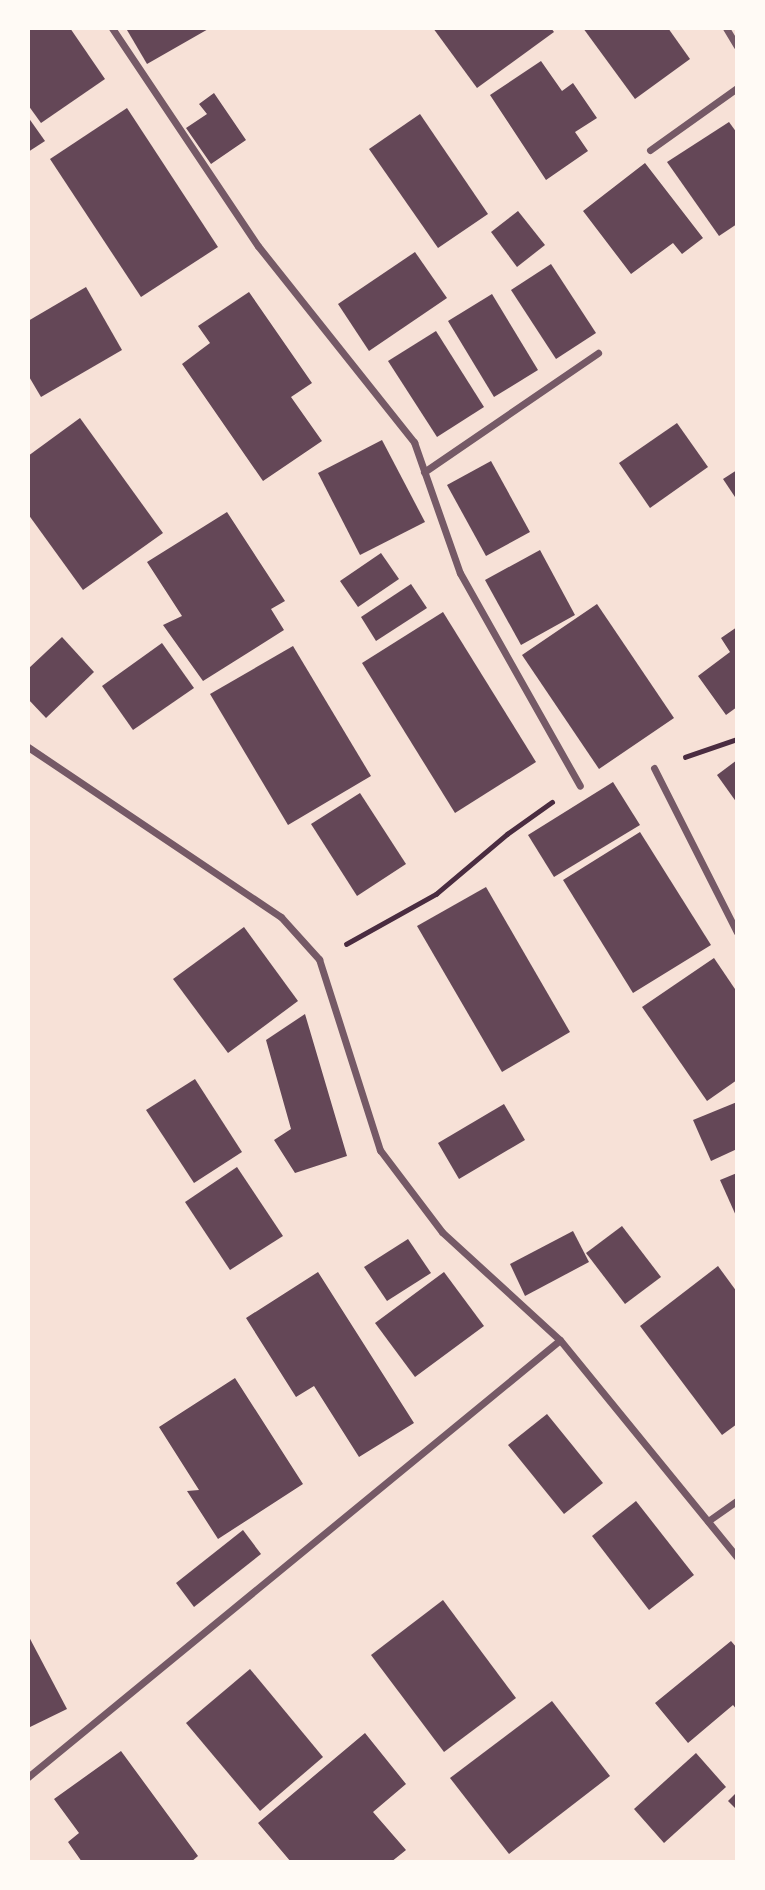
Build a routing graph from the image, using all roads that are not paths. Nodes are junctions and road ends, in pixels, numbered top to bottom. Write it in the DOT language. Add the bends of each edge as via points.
graph roads {
  1 [pos="112,28"];
  2 [pos="726,28"];
  3 [pos="737,46"];
  4 [pos="737,88"];
  5 [pos="650,150"];
  6 [pos="598,353"];
  7 [pos="424,472"];
  8 [pos="28,747"];
  9 [pos="654,768"];
  10 [pos="580,786"];
  11 [pos="737,932"];
  12 [pos="560,1340"];
  13 [pos="737,1501"];
  14 [pos="708,1521"];
  15 [pos="737,1557"];
  16 [pos="28,1777"];
  1 -- 7 [label="street" via="258,246 414,442"];
  2 -- 3 [label="street"];
  4 -- 5 [label="street"];
  6 -- 7 [label="street"];
  7 -- 10 [label="street" via="460,573"];
  8 -- 12 [label="street" via="281,916 319,959 380,1150 442,1232"];
  9 -- 11 [label="street"];
  12 -- 14 [label="street"];
  12 -- 16 [label="street"];
  13 -- 14 [label="street"];
  14 -- 15 [label="street"];
}
